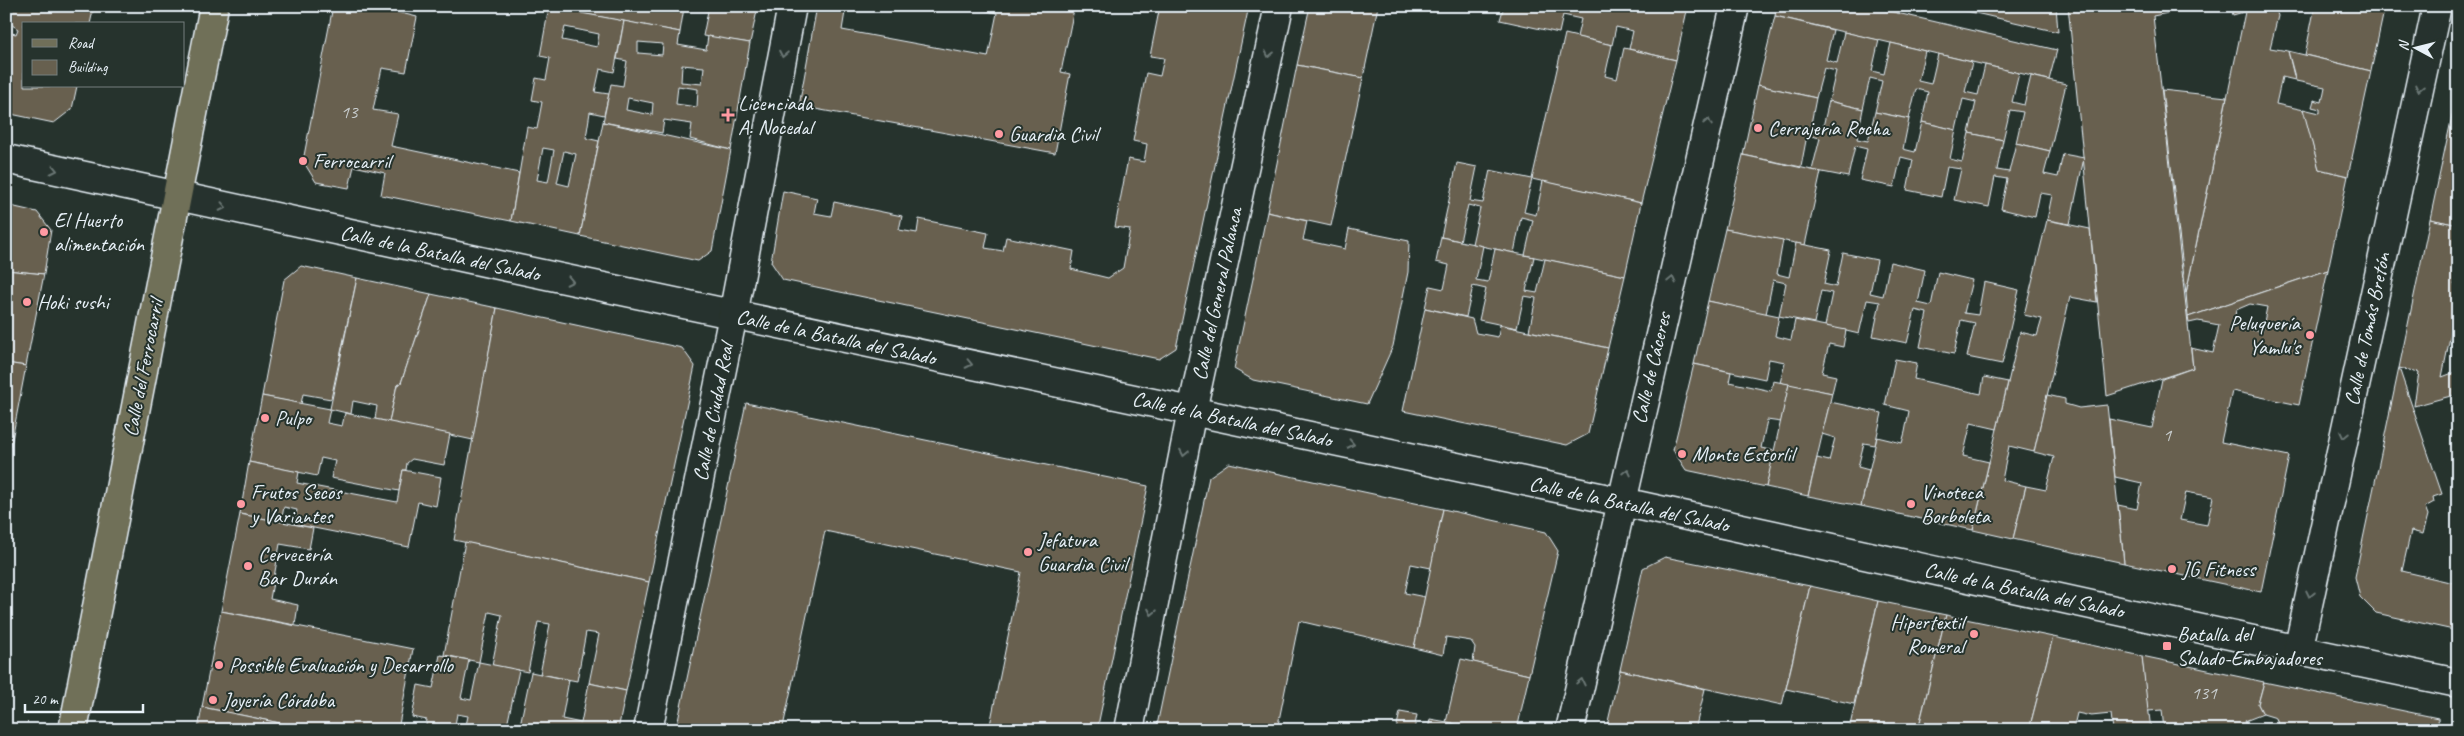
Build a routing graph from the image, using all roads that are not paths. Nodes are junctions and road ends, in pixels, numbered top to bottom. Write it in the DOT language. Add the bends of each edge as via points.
graph roads {
  1 [pos="214,6"];
  2 [pos="792,6"];
  3 [pos="1279,6"];
  4 [pos="1735,6"];
  5 [pos="2437,6"];
  6 [pos="6,159"];
  7 [pos="176,197"];
  8 [pos="733,315"];
  9 [pos="1192,411"];
  10 [pos="1621,502"];
  11 [pos="2298,651"];
  12 [pos="2458,683"];
  13 [pos="73,730"];
  14 [pos="648,730"];
  15 [pos="1129,730"];
  16 [pos="1570,730"];
  1 -- 7 [label="main road, Calle del Ferrocarril"];
  2 -- 8 [label="street, Calle de Ciudad Real, one-way"];
  3 -- 9 [label="street, Calle del General Palanca, one-way"];
  10 -- 4 [label="street, Calle de Cáceres, one-way"];
  5 -- 11 [label="street, Calle de Tomás Bretón, one-way"];
  6 -- 7 [label="street, Calle de la Batalla del Salado, one-way"];
  7 -- 8 [label="street, Calle de la Batalla del Salado, one-way"];
  7 -- 13 [label="main road, Calle del Ferrocarril"];
  8 -- 9 [label="street, Calle de la Batalla del Salado, one-way"];
  8 -- 14 [label="street, Calle de Ciudad Real"];
  9 -- 10 [label="street, Calle de la Batalla del Salado, one-way"];
  9 -- 15 [label="street, Calle del General Palanca, one-way"];
  10 -- 11 [label="street, Calle de la Batalla del Salado"];
  16 -- 10 [label="street, Calle de Cáceres, one-way"];
  11 -- 12 [label="street, Calle de la Batalla del Salado"];
}
